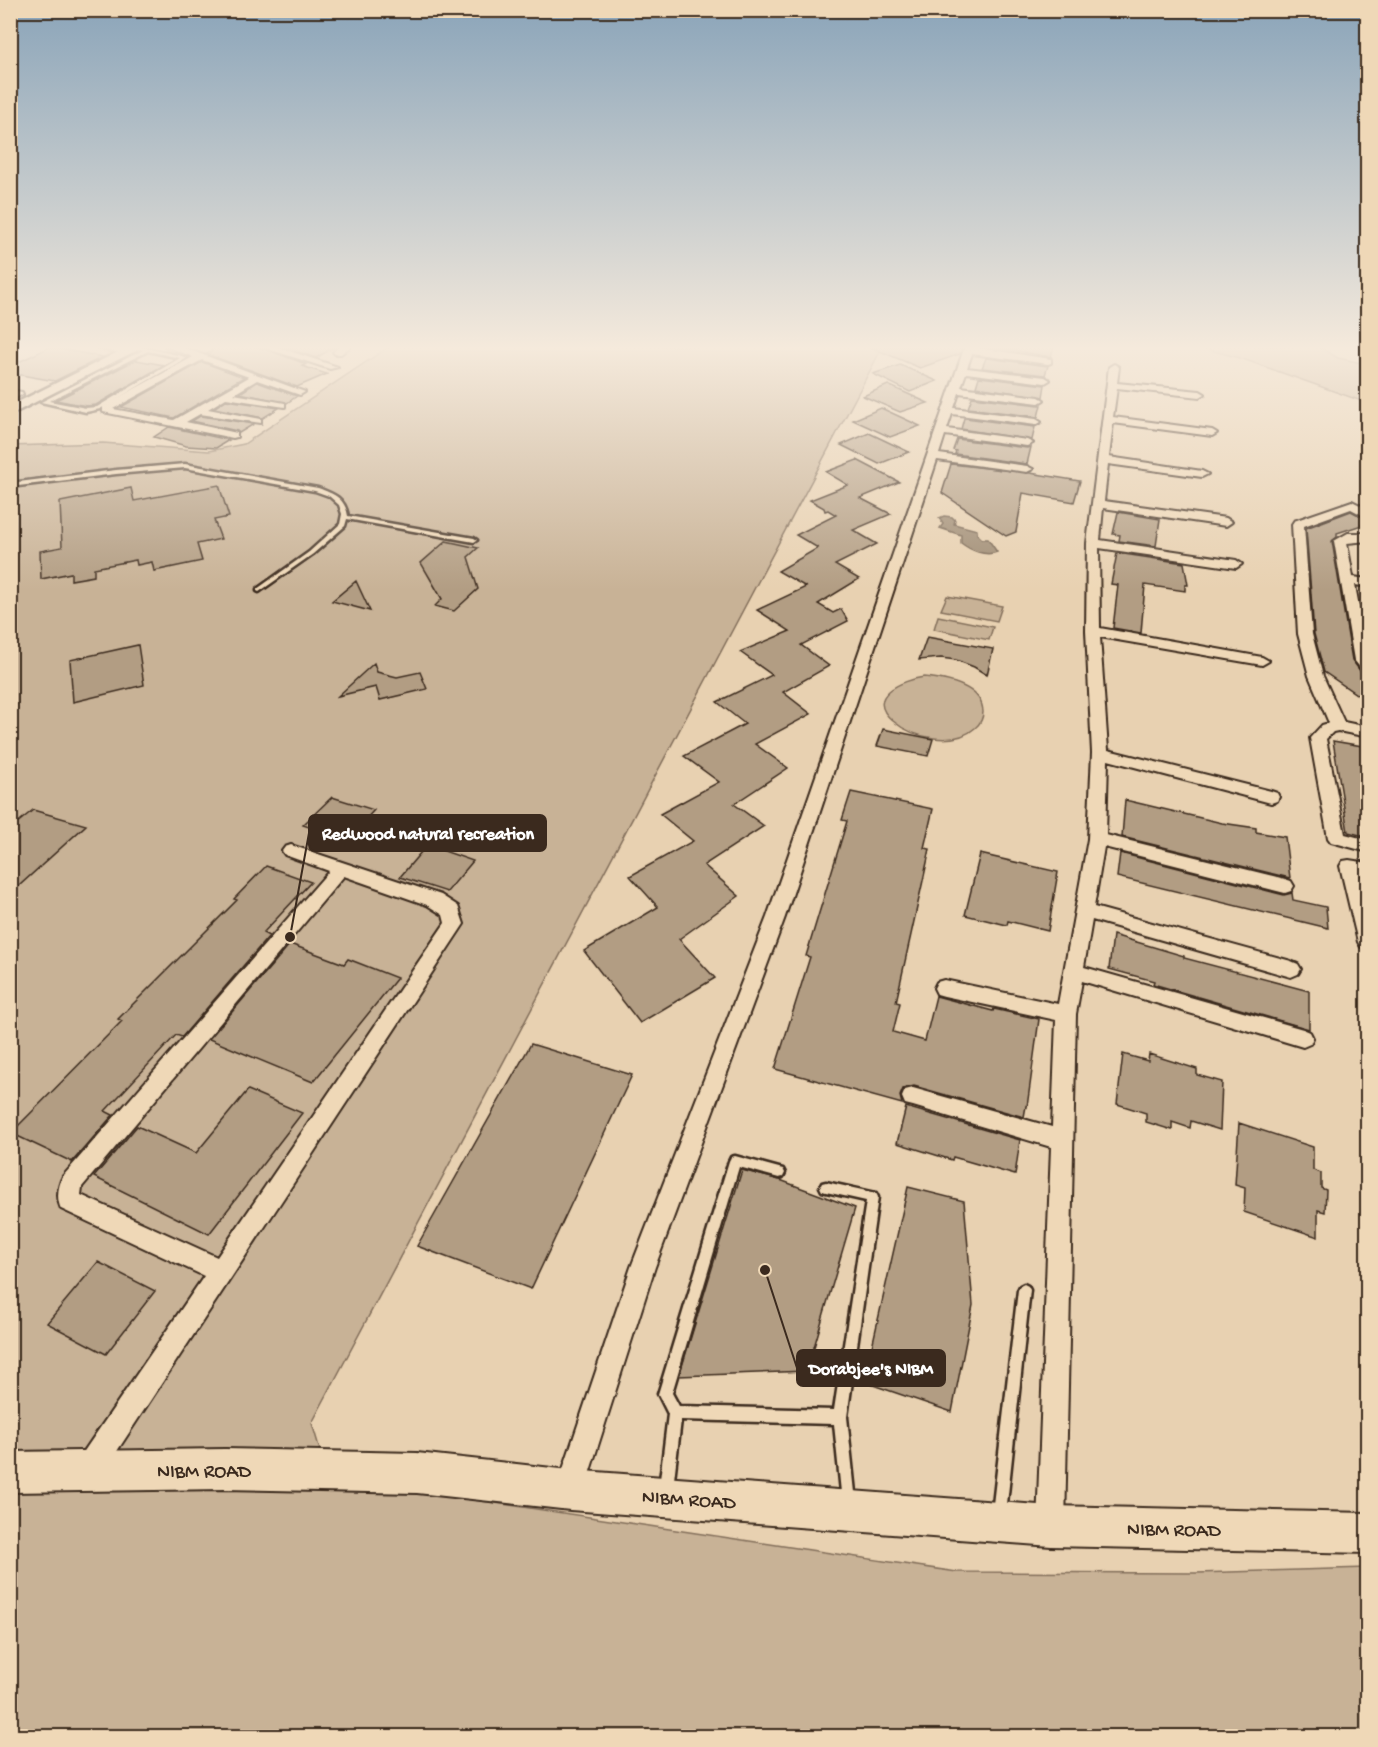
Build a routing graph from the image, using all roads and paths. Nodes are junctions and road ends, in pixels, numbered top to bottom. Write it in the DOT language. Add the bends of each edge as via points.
graph roads {
  1 [pos="198,428"];
  2 [pos="941,428"];
  3 [pos="1107,428"];
  4 [pos="1171,428"];
  5 [pos="1212,433"];
  6 [pos="233,435"];
  7 [pos="936,443"];
  8 [pos="1027,443"];
  9 [pos="1103,460"];
  10 [pos="1027,469"];
  11 [pos="1202,474"];
  12 [pos="10,486"];
  13 [pos="1098,504"];
  14 [pos="1368,514"];
  15 [pos="344,517"];
  16 [pos="1226,522"];
  17 [pos="1368,529"];
  18 [pos="1347,537"];
  19 [pos="1368,537"];
  20 [pos="474,540"];
  21 [pos="1093,543"];
  22 [pos="1236,564"];
  23 [pos="1347,580"];
  24 [pos="1368,583"];
  25 [pos="259,590"];
  26 [pos="1093,631"];
  27 [pos="1262,661"];
  28 [pos="1368,668"];
  29 [pos="1338,726"];
  30 [pos="1368,732"];
  31 [pos="1100,753"];
  32 [pos="1271,797"];
  33 [pos="1097,839"];
  34 [pos="1368,846"];
  35 [pos="291,852"];
  36 [pos="341,868"];
  37 [pos="1368,870"];
  38 [pos="1285,886"];
  39 [pos="1084,911"];
  40 [pos="1368,942"];
  41 [pos="1292,969"];
  42 [pos="1073,971"];
  43 [pos="944,988"];
  44 [pos="1066,1014"];
  45 [pos="1303,1038"];
  46 [pos="913,1097"];
  47 [pos="1062,1140"];
  48 [pos="779,1173"];
  49 [pos="826,1187"];
  50 [pos="222,1272"];
  51 [pos="1024,1290"];
  52 [pos="675,1413"];
  53 [pos="840,1417"];
  54 [pos="87,1471"];
  55 [pos="10,1472"];
  56 [pos="570,1490"];
  57 [pos="665,1497"];
  58 [pos="849,1510"];
  59 [pos="998,1522"];
  60 [pos="1051,1526"];
  61 [pos="1368,1533"];
  1 -- 6 [label="street"];
  2 -- 7 [label="street"];
  3 -- 9 [label="street"];
  4 -- 5 [label="street"];
  7 -- 8 [label="street"];
  7 -- 10 [label="street"];
  7 -- 56 [label="street" via="776,916 643,1267"];
  9 -- 11 [label="street"];
  9 -- 13 [label="street"];
  12 -- 15 [label="lane" via="185,466 316,489 342,504"];
  13 -- 16 [label="street"];
  13 -- 21 [label="street"];
  14 -- 29 [label="street" via="1352,506 1298,524 1305,634 1316,676"];
  15 -- 20 [label="lane"];
  15 -- 25 [label="lane" via="343,525 311,553"];
  17 -- 18 [label="street"];
  18 -- 19 [label="street"];
  18 -- 23 [label="street" via="1340,541"];
  21 -- 22 [label="street"];
  21 -- 26 [label="street"];
  23 -- 24 [label="street"];
  23 -- 28 [label="street" via="1361,660"];
  26 -- 27 [label="street"];
  26 -- 31 [label="street"];
  29 -- 30 [label="street"];
  29 -- 34 [label="street" via="1328,728 1318,738 1337,838"];
  31 -- 32 [label="street"];
  31 -- 33 [label="street"];
  33 -- 38 [label="street"];
  33 -- 39 [label="street"];
  35 -- 36 [label="street"];
  36 -- 50 [label="street" via="434,900 451,911 455,924"];
  36 -- 50 [label="street" via="72,1183 69,1201"];
  37 -- 40 [label="street" via="1349,866"];
  39 -- 41 [label="street"];
  39 -- 42 [label="street"];
  42 -- 44 [label="street"];
  42 -- 45 [label="street"];
  43 -- 44 [label="street"];
  44 -- 47 [label="street"];
  46 -- 47 [label="street"];
  47 -- 60 [label="street"];
  48 -- 52 [label="lane" via="735,1161 664,1394"];
  49 -- 53 [label="lane" via="872,1197"];
  50 -- 54 [label="street"];
  51 -- 59 [label="lane"];
  52 -- 53 [label="lane"];
  52 -- 57 [label="lane"];
  53 -- 58 [label="lane"];
  54 -- 55 [label="main road, NIBM ROAD"];
  54 -- 56 [label="main road, NIBM ROAD" via="417,1473"];
  56 -- 57 [label="main road, NIBM ROAD"];
  57 -- 58 [label="main road, NIBM ROAD"];
  58 -- 59 [label="main road, NIBM ROAD"];
  59 -- 60 [label="main road, NIBM ROAD"];
  60 -- 61 [label="main road, NIBM ROAD"];
}
